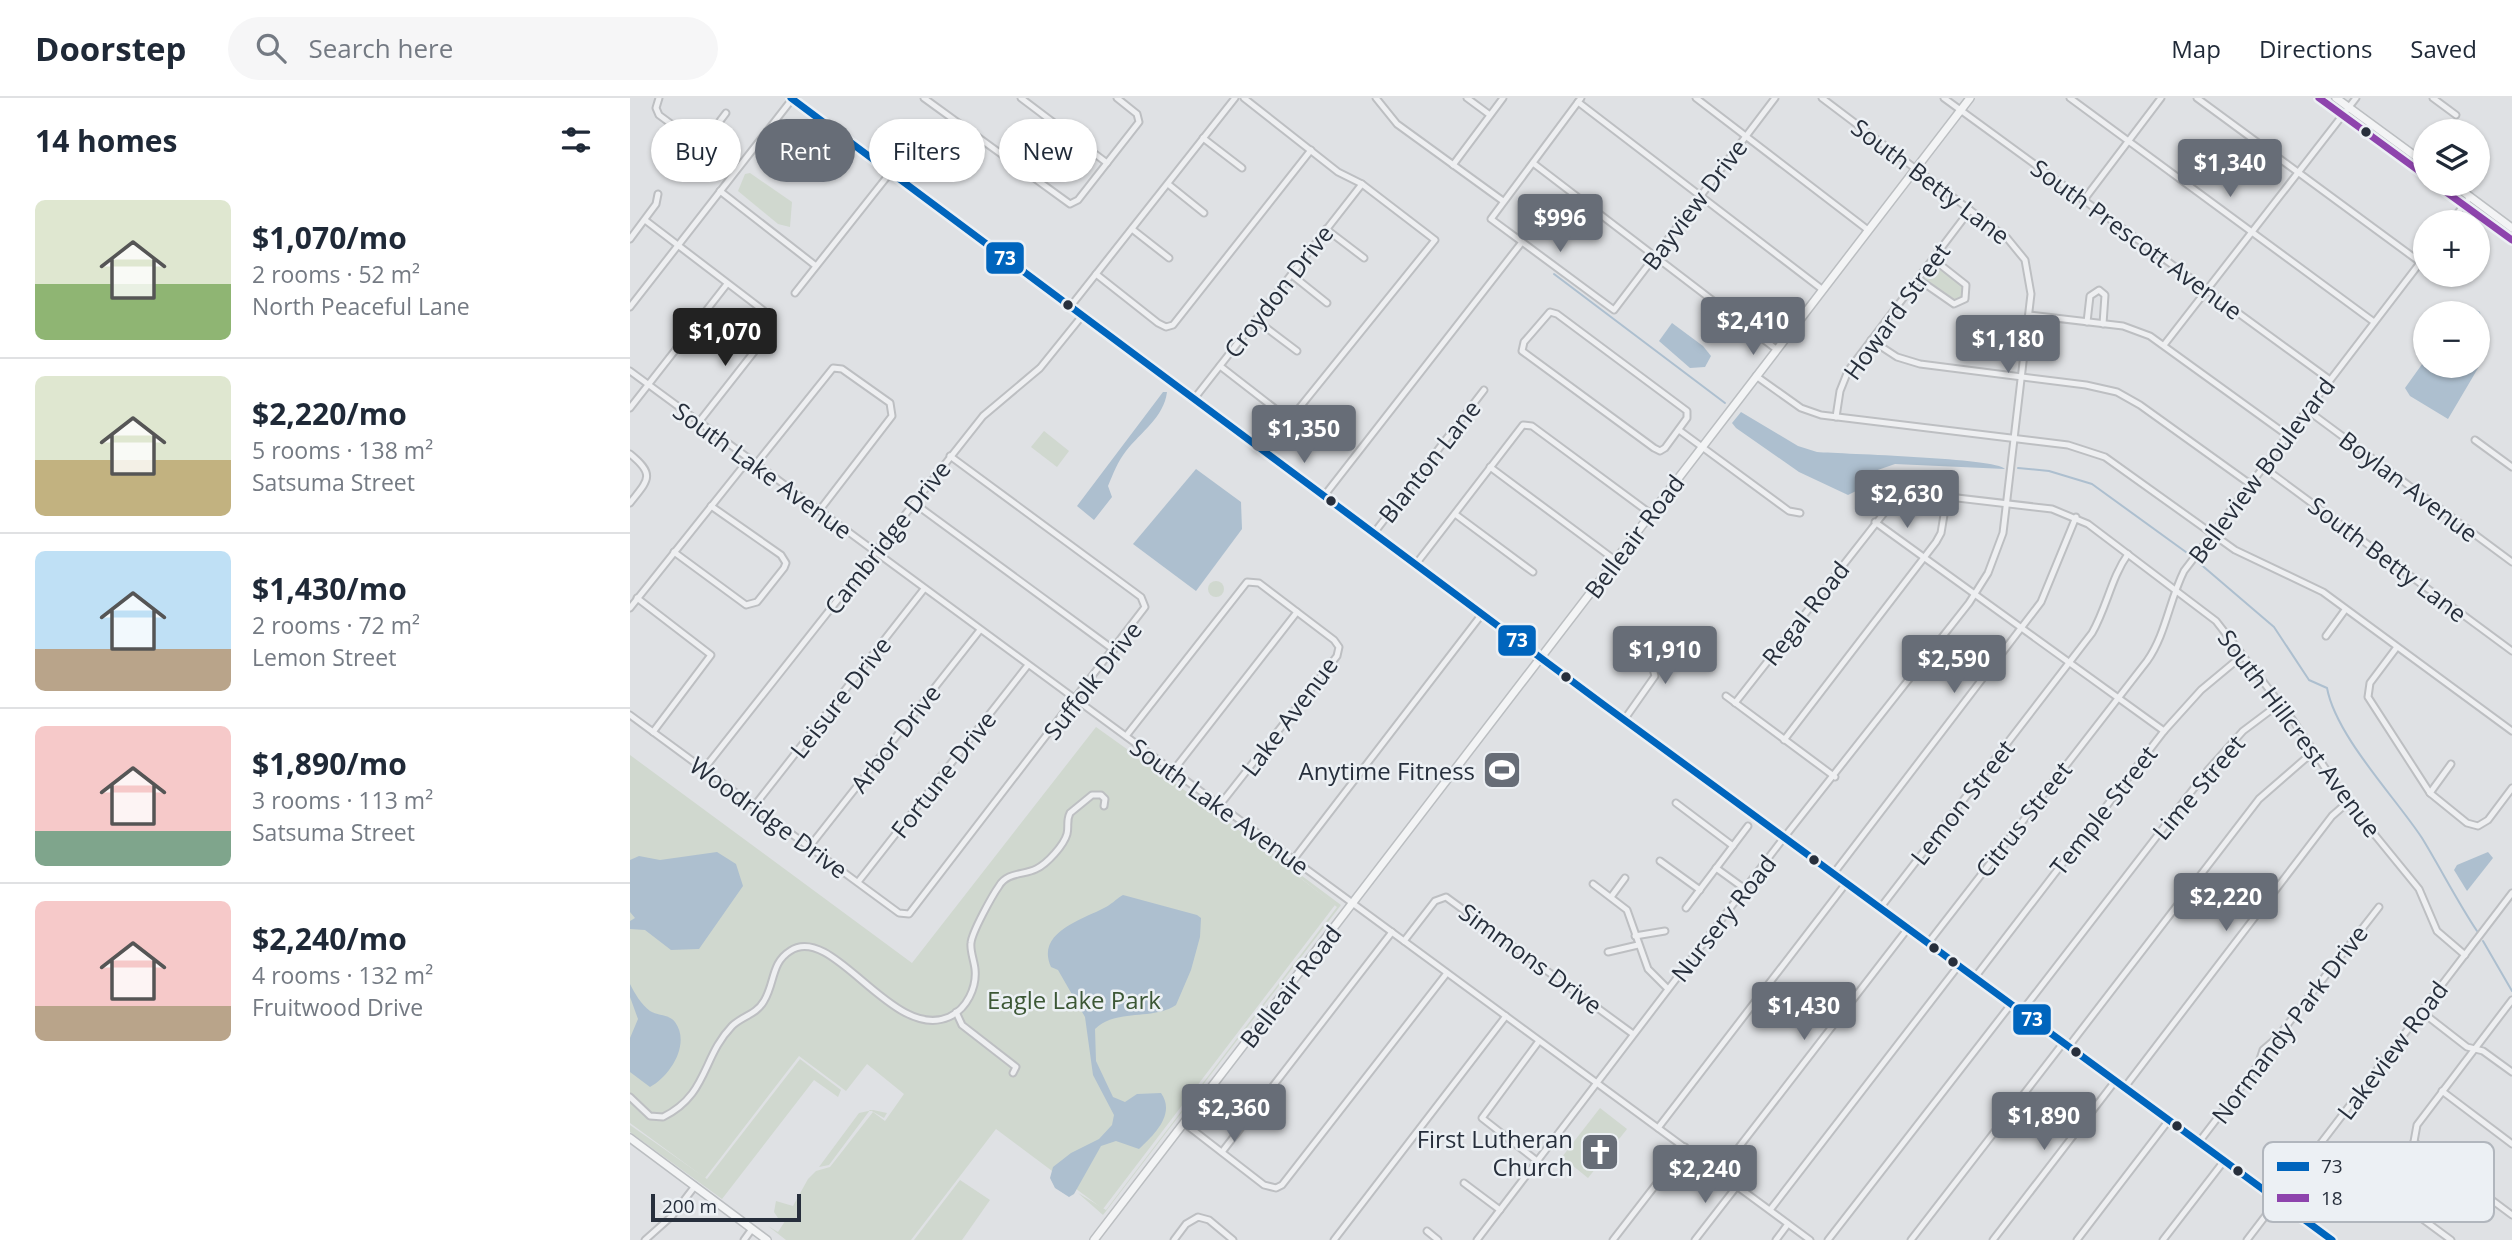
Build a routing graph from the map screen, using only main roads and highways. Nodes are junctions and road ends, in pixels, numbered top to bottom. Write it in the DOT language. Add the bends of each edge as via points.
graph roads {
  1 [pos="1970,98"];
  2 [pos="2319,98"];
  3 [pos="2336,98"];
  4 [pos="2413,154"];
  5 [pos="2413,167"];
  6 [pos="2452,196"];
  7 [pos="2469,196"];
  8 [pos="2512,228"];
  9 [pos="2512,240"];
  10 [pos="630,1139"];
  11 [pos="767,1240"];
  12 [pos="1094,1240"];
  1 -- 12 [label="main road, Belleair Road"];
  2 -- 5 [label="main road"];
  3 -- 4 [label="main road"];
  6 -- 9 [label="main road"];
  7 -- 8 [label="main road"];
  10 -- 11 [label="main road"];
}
